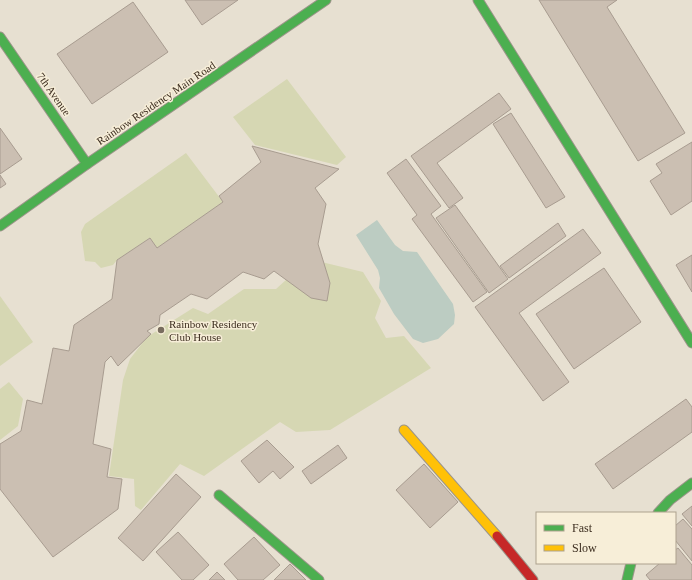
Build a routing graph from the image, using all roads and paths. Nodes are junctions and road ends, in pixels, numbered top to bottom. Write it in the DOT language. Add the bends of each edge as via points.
graph roads {
  1 [pos="326,0"];
  2 [pos="478,0"];
  3 [pos="0,37"];
  4 [pos="87,164"];
  5 [pos="0,226"];
  6 [pos="692,343"];
  7 [pos="404,430"];
  8 [pos="692,483"];
  9 [pos="219,495"];
  10 [pos="659,512"];
  11 [pos="631,564"];
  12 [pos="319,580"];
  13 [pos="533,580"];
  14 [pos="627,580"];
  1 -- 4 [label="street, Rainbow Residency Main Road"];
  2 -- 6 [label="street"];
  3 -- 4 [label="street, 7th Avenue"];
  4 -- 5 [label="street, Rainbow Residency Main Road"];
  7 -- 13 [label="street" via="500,538"];
  8 -- 10 [label="street"];
  9 -- 12 [label="street"];
  11 -- 14 [label="street"];
}
